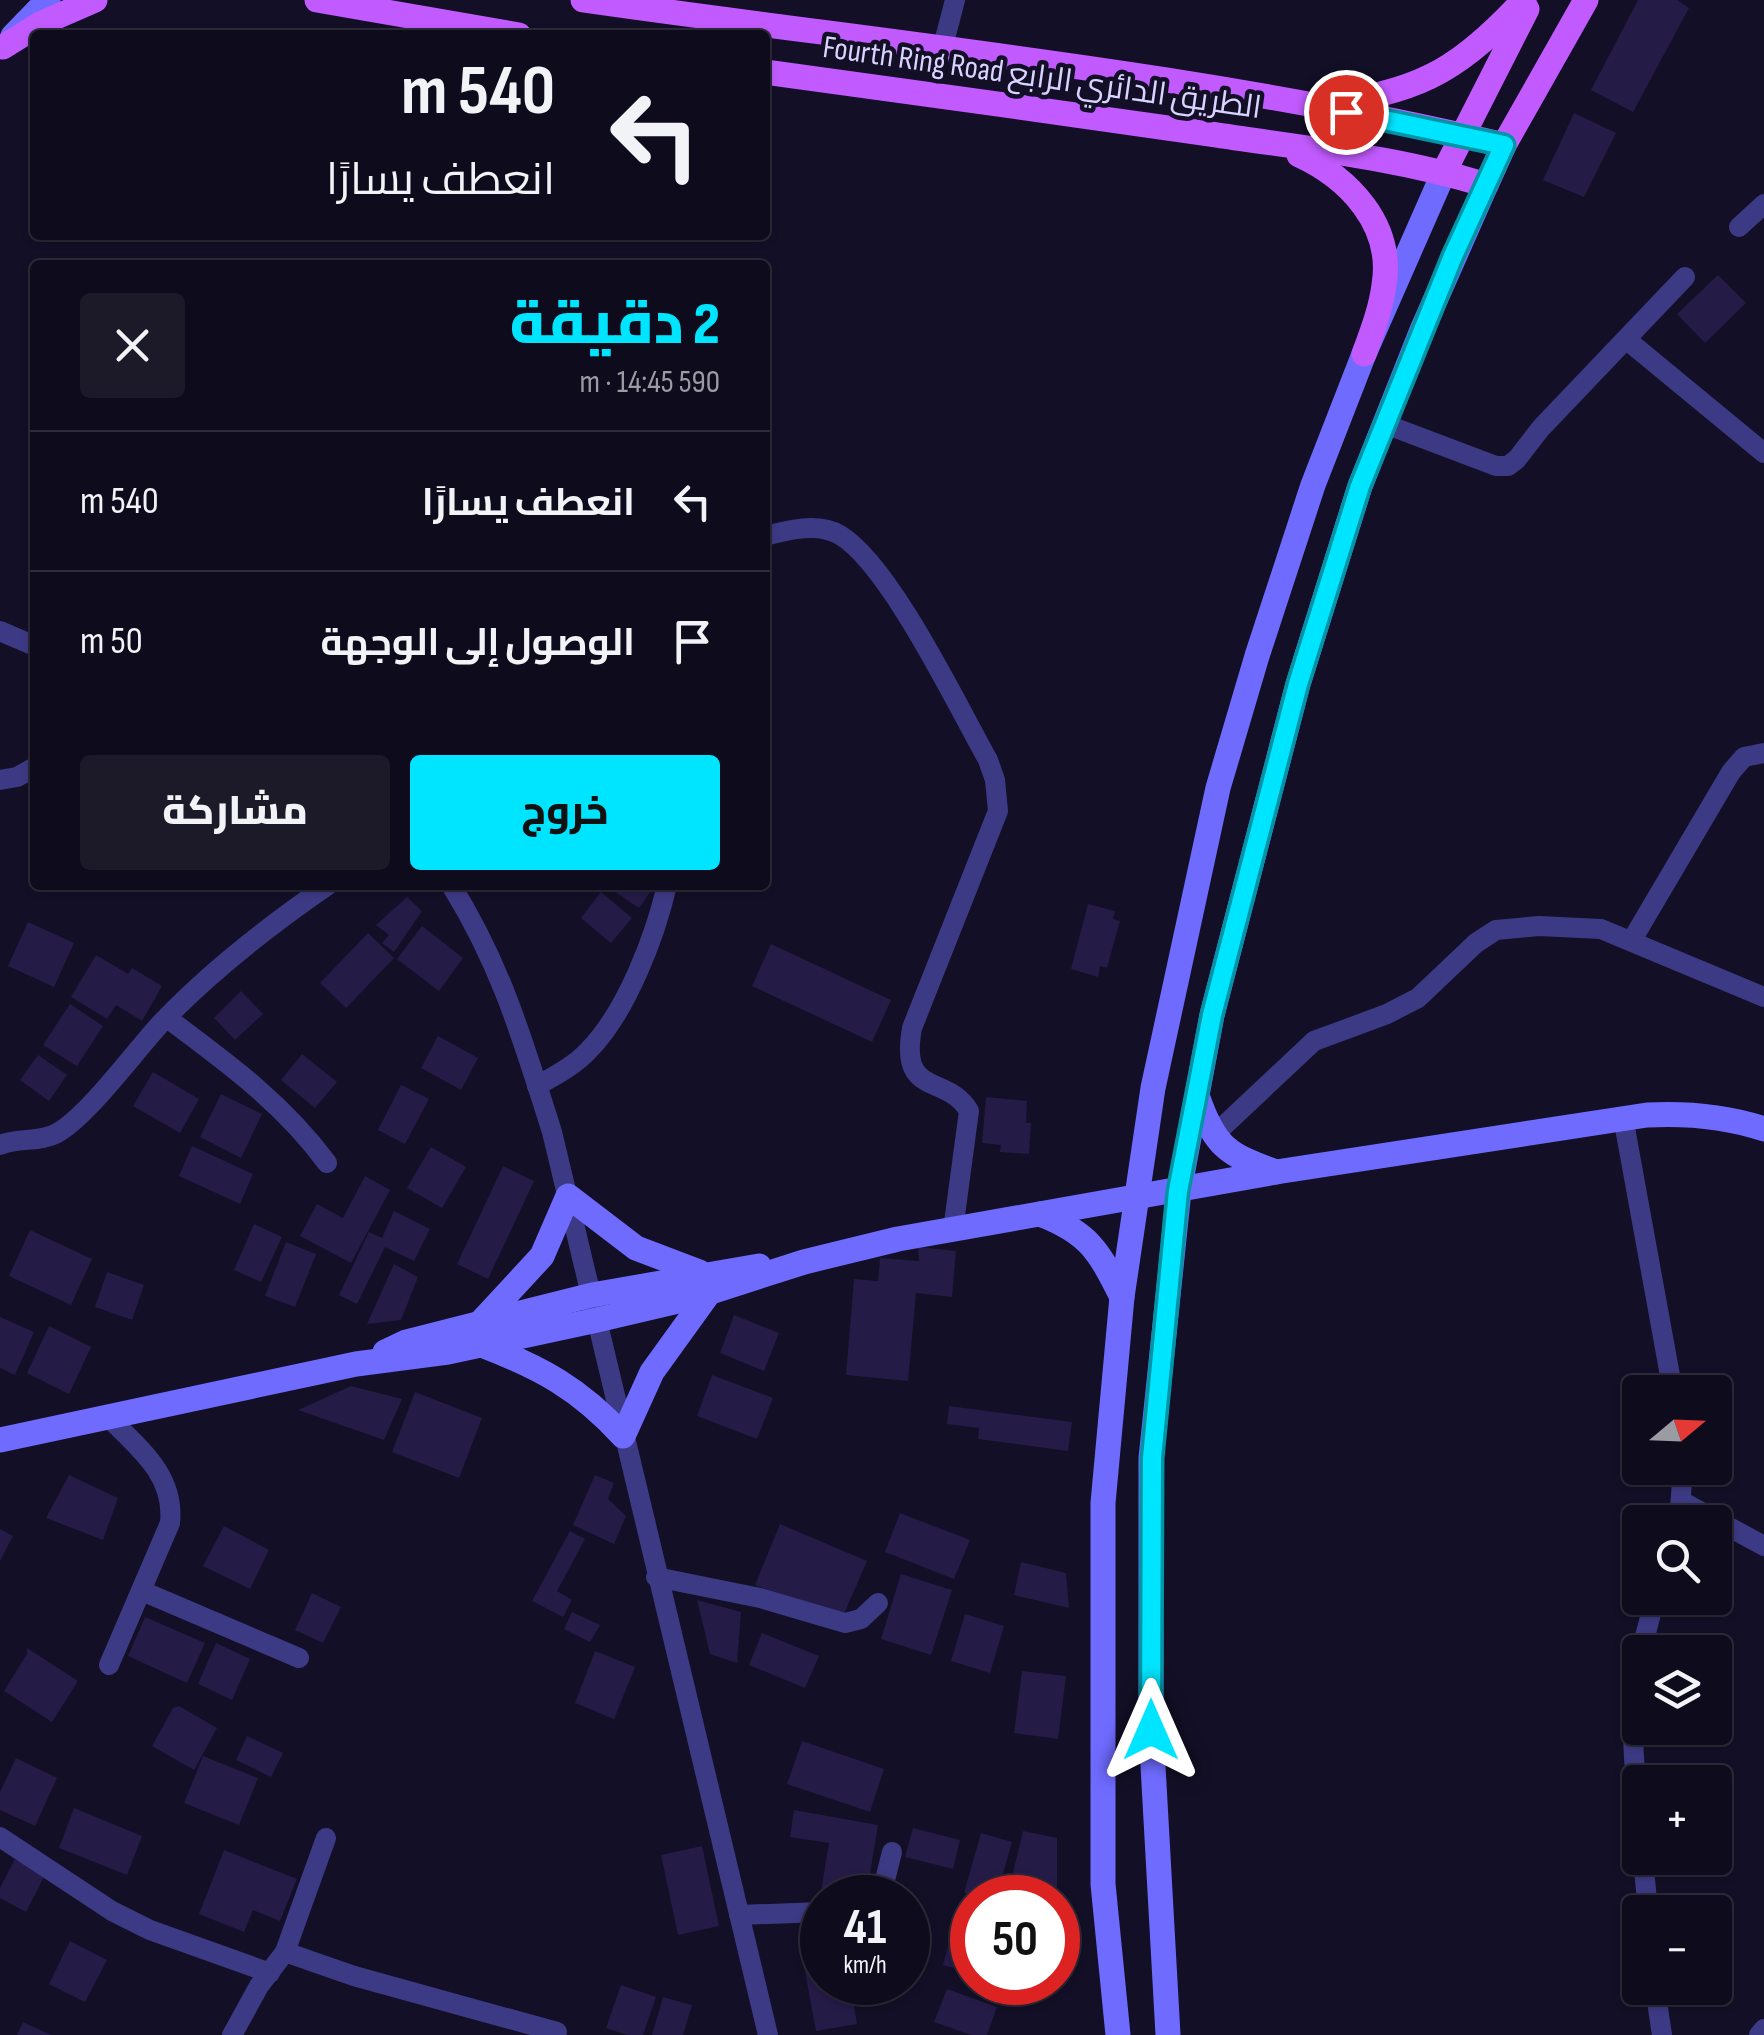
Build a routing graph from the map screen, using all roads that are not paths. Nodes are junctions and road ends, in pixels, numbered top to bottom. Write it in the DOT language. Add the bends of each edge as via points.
graph roads {
  1 [pos="48,0"];
  2 [pos="95,0"];
  3 [pos="317,0"];
  4 [pos="583,0"];
  5 [pos="955,0"];
  6 [pos="1528,0"];
  7 [pos="1586,0"];
  8 [pos="31,30"];
  9 [pos="490,30"];
  10 [pos="30,31"];
  11 [pos="2,49"];
  12 [pos="942,50"];
  13 [pos="770,73"];
  14 [pos="1311,105"];
  15 [pos="1462,135"];
  16 [pos="1276,144"];
  17 [pos="1504,145"];
  18 [pos="1444,172"];
  19 [pos="1486,185"];
  20 [pos="1764,204"];
  21 [pos="1739,227"];
  22 [pos="1685,277"];
  23 [pos="1627,340"];
  24 [pos="1364,354"];
  25 [pos="1385,424"];
  26 [pos="1764,453"];
  27 [pos="770,535"];
  28 [pos="0,630"];
  29 [pos="30,644"];
  30 [pos="1764,753"];
  31 [pos="30,770"];
  32 [pos="0,780"];
  33 [pos="322,890"];
  34 [pos="455,890"];
  35 [pos="666,890"];
  36 [pos="1632,940"];
  37 [pos="1764,997"];
  38 [pos="167,1018"];
  39 [pos="537,1086"];
  40 [pos="1198,1098"];
  41 [pos="1623,1117"];
  42 [pos="1764,1129"];
  43 [pos="1213,1136"];
  44 [pos="0,1145"];
  45 [pos="327,1163"];
  46 [pos="1276,1172"];
  47 [pos="1178,1191"];
  48 [pos="568,1196"];
  49 [pos="1135,1198"];
  50 [pos="1040,1214"];
  51 [pos="952,1230"];
  52 [pos="706,1283"];
  53 [pos="1122,1297"];
  54 [pos="595,1307"];
  55 [pos="481,1334"];
  56 [pos="1670,1375"];
  57 [pos="108,1417"];
  58 [pos="623,1436"];
  59 [pos="0,1440"];
  60 [pos="1732,1533"];
  61 [pos="1764,1546"];
  62 [pos="656,1577"];
  63 [pos="142,1590"];
  64 [pos="878,1603"];
  65 [pos="298,1658"];
  66 [pos="108,1665"];
  67 [pos="0,1836"];
  68 [pos="326,1838"];
  69 [pos="892,1852"];
  70 [pos="886,1875"];
  71 [pos="800,1913"];
  72 [pos="739,1915"];
  73 [pos="285,1952"];
  74 [pos="270,1973"];
  75 [pos="1658,2005"];
  76 [pos="1764,2028"];
  77 [pos="557,2032"];
  78 [pos="232,2035"];
  79 [pos="768,2035"];
  80 [pos="1118,2035"];
  81 [pos="1168,2035"];
  82 [pos="1662,2035"];
  83 [pos="1759,2035"];
  1 -- 11 [label="main road"];
  2 -- 8 [label="main road"];
  3 -- 9 [label="main road"];
  4 -- 12 [label="main road, Fourth Ring Road الطريق الدائري الرابع"];
  5 -- 12 [label="street"];
  6 -- 14 [label="main road" via="1460,60 1420,84"];
  6 -- 15 [label="main road"];
  7 -- 17 [label="main road"];
  10 -- 11 [label="main road"];
  12 -- 14 [label="main road, Fourth Ring Road الطريق الدائري الرابع"];
  13 -- 16 [label="main road, Fourth Ring Road الطريق الدائري الرابع"];
  14 -- 15 [label="main road, Fourth Ring Road الطريق الدائري الرابع"];
  15 -- 17 [label="main road, Fourth Ring Road الطريق الدائري الرابع"];
  15 -- 18 [label="main road"];
  16 -- 18 [label="main road, Fourth Ring Road الطريق الدائري الرابع"];
  16 -- 24 [label="main road" via="1347,184 1368,211 1386,281"];
  17 -- 19 [label="main road"];
  18 -- 19 [label="main road, Fourth Ring Road الطريق الدائري الرابع"];
  18 -- 24 [label="main road"];
  19 -- 25 [label="main road"];
  20 -- 21 [label="street"];
  22 -- 23 [label="street"];
  23 -- 25 [label="street" via="1508,466"];
  23 -- 26 [label="street"];
  24 -- 49 [label="main road" via="1313,485 1218,788"];
  25 -- 40 [label="main road" via="1298,684 1212,1015"];
  27 -- 51 [label="street" via="818,528 840,535 872,565 996,780 998,811 909,1046 916,1073 969,1111"];
  28 -- 29 [label="street"];
  30 -- 36 [label="street" via="1744,757 1730,772"];
  31 -- 32 [label="street"];
  33 -- 38 [label="street"];
  34 -- 39 [label="street" via="508,994"];
  35 -- 39 [label="street" via="643,956 604,1031 584,1055"];
  36 -- 37 [label="street"];
  36 -- 43 [label="street" via="1572,926 1496,930 1418,998 1314,1041"];
  38 -- 44 [label="street" via="57,1134"];
  38 -- 45 [label="street" via="290,1116"];
  39 -- 48 [label="street"];
  40 -- 43 [label="main road"];
  40 -- 47 [label="main road"];
  41 -- 42 [label="main road" via="1682,1113"];
  41 -- 46 [label="main road"];
  41 -- 56 [label="street"];
  43 -- 46 [label="main road" via="1239,1159"];
  46 -- 47 [label="main road"];
  47 -- 49 [label="main road"];
  47 -- 81 [label="main road" via="1151,1477 1151,1730"];
  48 -- 52 [label="main road" via="636,1248"];
  48 -- 54 [label="street"];
  48 -- 55 [label="main road" via="542,1256"];
  49 -- 50 [label="main road"];
  49 -- 53 [label="main road"];
  50 -- 51 [label="main road"];
  50 -- 53 [label="main road" via="1087,1238"];
  51 -- 52 [label="main road"];
  52 -- 54 [label="main road"];
  52 -- 58 [label="main road" via="652,1372"];
  53 -- 80 [label="main road" via="1103,1502 1103,1884"];
  54 -- 55 [label="main road"];
  54 -- 58 [label="street"];
  55 -- 57 [label="main road"];
  55 -- 58 [label="main road" via="560,1380"];
  57 -- 59 [label="main road"];
  57 -- 63 [label="street" via="159,1471 172,1505"];
  58 -- 62 [label="street"];
  60 -- 61 [label="street"];
  62 -- 64 [label="street" via="845,1623"];
  62 -- 72 [label="street"];
  63 -- 65 [label="street"];
  63 -- 66 [label="street"];
  67 -- 74 [label="street" via="150,1930"];
  68 -- 73 [label="street"];
  69 -- 70 [label="street"];
  71 -- 72 [label="street"];
  72 -- 79 [label="street"];
  73 -- 74 [label="street"];
  73 -- 77 [label="street"];
  74 -- 78 [label="street"];
  75 -- 82 [label="street"];
  76 -- 83 [label="street"];
}
